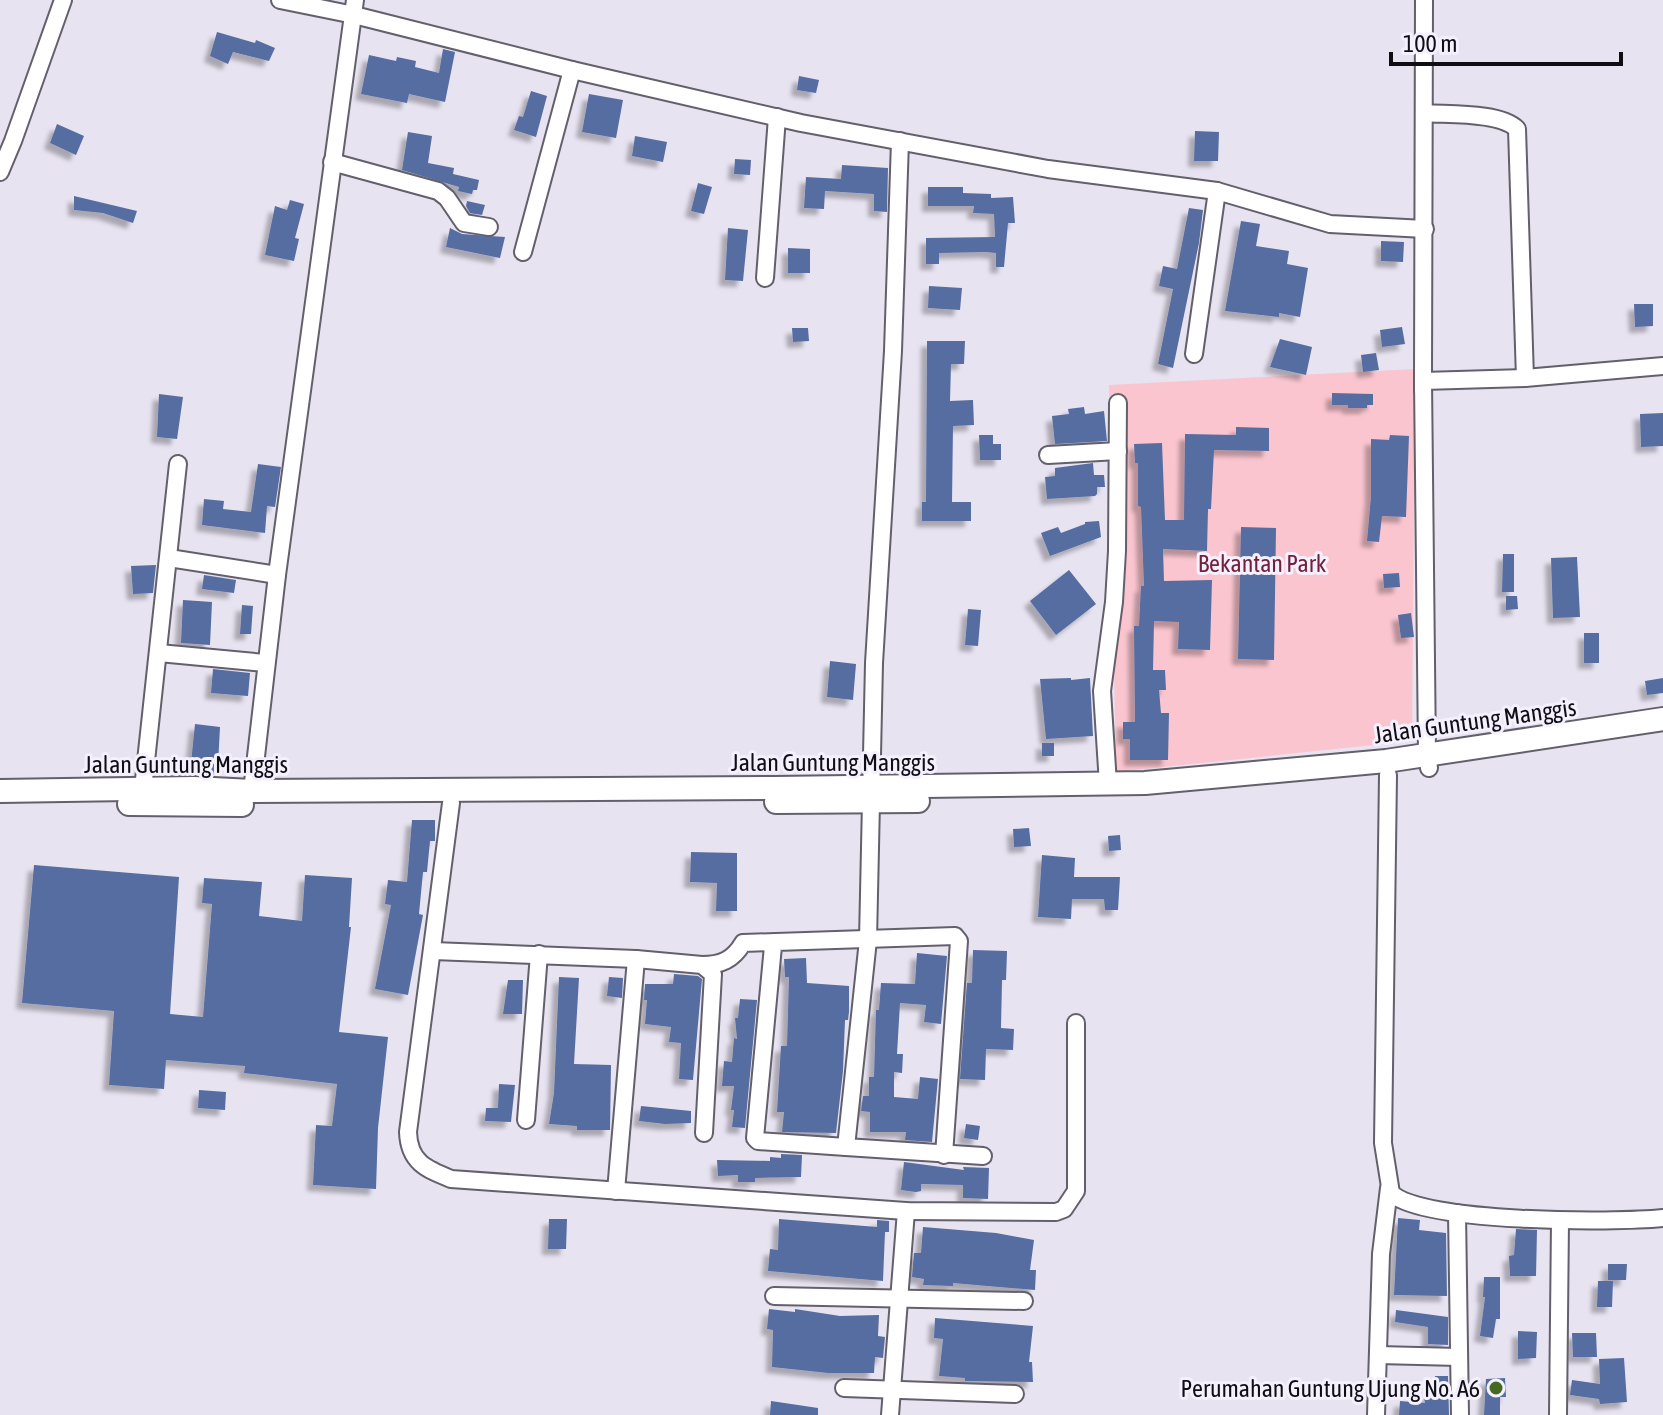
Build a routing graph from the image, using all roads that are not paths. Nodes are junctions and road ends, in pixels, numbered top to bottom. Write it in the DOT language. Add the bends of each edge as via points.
graph roads {
  1 [pos="63,0"];
  2 [pos="280,0"];
  3 [pos="1424,0"];
  4 [pos="355,7"];
  5 [pos="572,70"];
  6 [pos="1424,113"];
  7 [pos="777,117"];
  8 [pos="900,141"];
  9 [pos="332,162"];
  10 [pos="0,172"];
  11 [pos="1217,191"];
  12 [pos="489,227"];
  13 [pos="1425,229"];
  14 [pos="523,252"];
  15 [pos="765,278"];
  16 [pos="1194,354"];
  17 [pos="1663,366"];
  18 [pos="1525,378"];
  19 [pos="1423,381"];
  20 [pos="1118,403"];
  21 [pos="1118,451"];
  22 [pos="1048,455"];
  23 [pos="178,464"];
  24 [pos="169,558"];
  25 [pos="277,575"];
  26 [pos="159,653"];
  27 [pos="265,663"];
  28 [pos="1663,719"];
  29 [pos="1663,733"];
  30 [pos="1426,759"];
  31 [pos="1388,775"];
  32 [pos="1108,784"];
  33 [pos="1176,786"];
  34 [pos="143,789"];
  35 [pos="0,791"];
  36 [pos="252,791"];
  37 [pos="870,794"];
  38 [pos="366,796"];
  39 [pos="451,803"];
  40 [pos="0,805"];
  41 [pos="868,940"];
  42 [pos="776,942"];
  43 [pos="433,951"];
  44 [pos="539,954"];
  45 [pos="636,959"];
  46 [pos="702,965"];
  47 [pos="1076,1023"];
  48 [pos="526,1120"];
  49 [pos="704,1133"];
  50 [pos="846,1147"];
  51 [pos="944,1155"];
  52 [pos="983,1156"];
  53 [pos="1389,1188"];
  54 [pos="616,1191"];
  55 [pos="906,1211"];
  56 [pos="1457,1213"];
  57 [pos="1663,1218"];
  58 [pos="1560,1221"];
  59 [pos="774,1296"];
  60 [pos="899,1300"];
  61 [pos="1024,1301"];
  62 [pos="1378,1355"];
  63 [pos="1459,1357"];
  64 [pos="844,1388"];
  65 [pos="892,1389"];
  66 [pos="1015,1394"];
  67 [pos="890,1415"];
  68 [pos="1376,1415"];
  69 [pos="1460,1415"];
  70 [pos="1558,1415"];
  1 -- 10 [label="street"];
  2 -- 4 [label="street"];
  3 -- 6 [label="street"];
  4 -- 5 [label="street"];
  4 -- 9 [label="street"];
  5 -- 7 [label="street"];
  5 -- 14 [label="street"];
  6 -- 13 [label="street"];
  6 -- 18 [label="street" via="1498,119 1517,129"];
  7 -- 8 [label="street"];
  7 -- 15 [label="street"];
  8 -- 11 [label="street" via="1048,169"];
  8 -- 37 [label="street"];
  9 -- 12 [label="street" via="438,191 464,223"];
  9 -- 25 [label="street"];
  11 -- 13 [label="street" via="1330,224"];
  11 -- 16 [label="street"];
  13 -- 19 [label="street"];
  17 -- 18 [label="street"];
  18 -- 19 [label="street"];
  19 -- 30 [label="street"];
  20 -- 21 [label="street"];
  21 -- 22 [label="street"];
  21 -- 32 [label="street" via="1114,602 1102,691"];
  23 -- 24 [label="street"];
  24 -- 25 [label="street"];
  24 -- 26 [label="street"];
  25 -- 27 [label="street"];
  26 -- 27 [label="street"];
  26 -- 34 [label="street"];
  27 -- 36 [label="street"];
  28 -- 30 [label="street, Jalan Guntung Manggis"];
  29 -- 30 [label="street, Jalan Guntung Manggis"];
  30 -- 31 [label="street, Jalan Guntung Manggis"];
  30 -- 33 [label="street, Jalan Guntung Manggis"];
  31 -- 33 [label="street, Jalan Guntung Manggis"];
  31 -- 53 [label="street" via="1383,1143"];
  32 -- 33 [label="street, Jalan Guntung Manggis"];
  32 -- 37 [label="street, Jalan Guntung Manggis" via="909,788"];
  33 -- 37 [label="street, Jalan Guntung Manggis" via="1082,800"];
  34 -- 35 [label="street, Jalan Guntung Manggis"];
  34 -- 36 [label="street, Jalan Guntung Manggis"];
  36 -- 38 [label="street, Jalan Guntung Manggis"];
  37 -- 38 [label="street, Jalan Guntung Manggis" via="775,788"];
  37 -- 39 [label="street, Jalan Guntung Manggis"];
  37 -- 41 [label="street"];
  38 -- 39 [label="street, Jalan Guntung Manggis"];
  38 -- 40 [label="street, Jalan Guntung Manggis"];
  39 -- 43 [label="street"];
  41 -- 42 [label="street"];
  41 -- 50 [label="street"];
  41 -- 51 [label="street" via="959,940"];
  42 -- 46 [label="street" via="743,943 724,962"];
  42 -- 50 [label="street" via="755,1138"];
  43 -- 44 [label="street"];
  43 -- 54 [label="street" via="408,1132 417,1160 451,1179"];
  44 -- 45 [label="street"];
  44 -- 48 [label="street"];
  45 -- 46 [label="street"];
  45 -- 54 [label="street"];
  46 -- 49 [label="street" via="713,974"];
  47 -- 55 [label="street" via="1072,1202 1056,1212"];
  50 -- 51 [label="street"];
  51 -- 52 [label="street"];
  53 -- 56 [label="street" via="1401,1202"];
  53 -- 62 [label="street"];
  54 -- 55 [label="street"];
  55 -- 60 [label="street"];
  56 -- 58 [label="street"];
  56 -- 63 [label="street"];
  57 -- 58 [label="street"];
  58 -- 70 [label="street"];
  59 -- 60 [label="street"];
  60 -- 61 [label="street"];
  60 -- 65 [label="street"];
  62 -- 63 [label="street"];
  62 -- 68 [label="street"];
  63 -- 69 [label="street"];
  64 -- 65 [label="street"];
  65 -- 66 [label="street"];
  65 -- 67 [label="street"];
}
